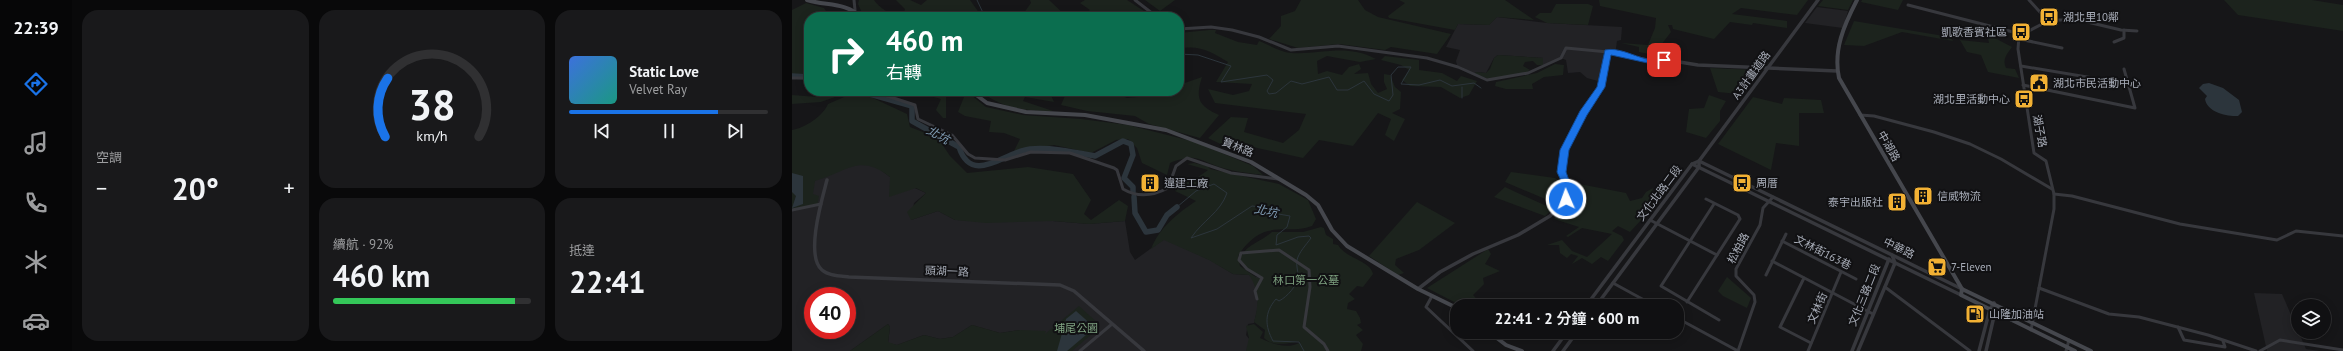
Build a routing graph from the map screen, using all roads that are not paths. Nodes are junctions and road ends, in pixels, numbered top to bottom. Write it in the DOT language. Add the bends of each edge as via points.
graph roads {
  1 [pos="808,0"];
  2 [pos="854,0"];
  3 [pos="1135,0"];
  4 [pos="1818,0"];
  5 [pos="1857,0"];
  6 [pos="2029,0"];
  7 [pos="1908,5"];
  8 [pos="855,10"];
  9 [pos="1151,12"];
  10 [pos="2048,20"];
  11 [pos="1184,29"];
  12 [pos="2124,30"];
  13 [pos="2137,31"];
  14 [pos="2021,34"];
  15 [pos="2019,39"];
  16 [pos="2114,42"];
  17 [pos="2062,48"];
  18 [pos="1608,52"];
  19 [pos="2021,66"];
  20 [pos="1768,68"];
  21 [pos="2124,69"];
  22 [pos="1837,71"];
  23 [pos="792,78"];
  24 [pos="804,78"];
  25 [pos="2129,84"];
  26 [pos="2023,85"];
  27 [pos="888,96"];
  28 [pos="979,96"];
  29 [pos="1860,115"];
  30 [pos="1699,161"];
  31 [pos="1692,164"];
  32 [pos="1698,167"];
  33 [pos="1278,179"];
  34 [pos="827,180"];
  35 [pos="2052,190"];
  36 [pos="2054,194"];
  37 [pos="1773,197"];
  38 [pos="1706,199"];
  39 [pos="1769,201"];
  40 [pos="821,204"];
  41 [pos="1714,204"];
  42 [pos="792,210"];
  43 [pos="1650,220"];
  44 [pos="1657,223"];
  45 [pos="1786,234"];
  46 [pos="2343,236"];
  47 [pos="1690,241"];
  48 [pos="1782,241"];
  49 [pos="1717,255"];
  50 [pos="1892,255"];
  51 [pos="1888,259"];
  52 [pos="1772,261"];
  53 [pos="1895,263"];
  54 [pos="1841,272"];
  55 [pos="1766,275"];
  56 [pos="1804,278"];
  57 [pos="1856,279"];
  58 [pos="1613,283"];
  59 [pos="1885,287"];
  60 [pos="2039,288"];
  61 [pos="1418,289"];
  62 [pos="1962,292"];
  63 [pos="1833,294"];
  64 [pos="1432,296"];
  65 [pos="1257,299"];
  66 [pos="1591,299"];
  67 [pos="1601,299"];
  68 [pos="1643,299"];
  69 [pos="1687,302"];
  70 [pos="1994,303"];
  71 [pos="1450,305"];
  72 [pos="1990,309"];
  73 [pos="1866,311"];
  74 [pos="1995,312"];
  75 [pos="1873,314"];
  76 [pos="1719,320"];
  77 [pos="1684,322"];
  78 [pos="2033,322"];
  79 [pos="1112,324"];
  80 [pos="2178,327"];
  81 [pos="2031,330"];
  82 [pos="1498,339"];
  83 [pos="1562,339"];
  84 [pos="1572,339"];
  85 [pos="2069,340"];
  86 [pos="2223,340"];
  87 [pos="1811,343"];
  88 [pos="2225,347"];
  89 [pos="2066,349"];
  90 [pos="2343,350"];
  91 [pos="1080,351"];
  92 [pos="1144,351"];
  93 [pos="1328,351"];
  94 [pos="1473,351"];
  95 [pos="1522,351"];
  96 [pos="1553,351"];
  97 [pos="1563,351"];
  98 [pos="1738,351"];
  99 [pos="1808,351"];
  100 [pos="1852,351"];
  101 [pos="1858,351"];
  102 [pos="1970,351"];
  103 [pos="1979,351"];
  104 [pos="1986,351"];
  105 [pos="2075,351"];
  106 [pos="2091,351"];
  107 [pos="2228,351"];
  108 [pos="2256,351"];
  109 [pos="2260,351"];
  1 -- 8 [label="main road"];
  2 -- 8 [label="street"];
  3 -- 9 [label="street"];
  4 -- 20 [label="street, A3計畫道路"];
  5 -- 22 [label="main road, 中湖路" via="1838,49"];
  6 -- 10 [label="street"];
  7 -- 14 [label="street"];
  10 -- 12 [label="street" via="2079,20"];
  10 -- 14 [label="street" via="2044,25"];
  11 -- 18 [label="street" via="1211,27 1232,30 1259,37 1291,50 1338,46 1427,58 1458,67 1487,80 1528,73 1562,58 1566,48"];
  12 -- 13 [label="street"];
  12 -- 16 [label="street" via="2124,38"];
  14 -- 15 [label="street, 湖子路"];
  15 -- 17 [label="street"];
  15 -- 19 [label="street, 湖子路"];
  18 -- 20 [label="street" via="1624,54 1647,62 1667,60 1698,65"];
  18 -- 61 [label="street" via="1601,87 1583,114 1565,150 1561,172 1567,185 1566,199 1544,220 1440,272"];
  19 -- 25 [label="street"];
  19 -- 26 [label="street, 湖子路"];
  20 -- 22 [label="street"];
  20 -- 30 [label="street, A3計畫道路"];
  21 -- 25 [label="street"];
  22 -- 29 [label="main road, 中湖路" via="1843,87"];
  23 -- 24 [label="street"];
  25 -- 26 [label="street" via="2135,108"];
  26 -- 35 [label="street, 湖子路" via="2034,153 2046,161"];
  27 -- 33 [label="street" via="916,105 918,119 952,135 968,154 975,158 1005,160 1031,152 1078,154 1117,170 1123,189 1135,195 1158,194 1168,188 1175,166 1184,159 1206,162 1216,169"];
  28 -- 33 [label="main road, 寶林路" via="988,102 1026,112 1098,117 1181,134 1251,162"];
  29 -- 35 [label="street" via="1869,114 1884,120 1930,129 1972,145 1995,155"];
  29 -- 62 [label="main road, 中湖路"];
  30 -- 31 [label="street, 文化北路二段"];
  30 -- 32 [label="street, 文化北路二段"];
  30 -- 37 [label="street, 中華路"];
  31 -- 32 [label="street, 中華路"];
  31 -- 43 [label="street, 文化北路二段"];
  32 -- 39 [label="street, 中華路"];
  32 -- 44 [label="street, 文化北路二段"];
  33 -- 61 [label="main road, 寶林路" via="1318,205 1332,230 1347,246"];
  34 -- 40 [label="street, 頭湖一路"];
  35 -- 36 [label="street, 湖子路"];
  36 -- 46 [label="street" via="2076,197 2180,224 2277,240 2296,230"];
  36 -- 60 [label="street, 湖子路" via="2054,209"];
  37 -- 39 [label="street, 松柏路"];
  37 -- 50 [label="street, 中華路"];
  38 -- 41 [label="street"];
  39 -- 51 [label="street, 中華路"];
  39 -- 98 [label="street, 松柏路" via="1763,208 1760,225 1736,268 1736,276 1754,295 1755,302"];
  40 -- 42 [label="street"];
  40 -- 79 [label="street, 頭湖一路" via="814,256 821,270 829,274 849,277 1060,285 1074,291"];
  41 -- 47 [label="street"];
  41 -- 49 [label="street" via="1738,215 1740,219"];
  43 -- 44 [label="street"];
  43 -- 66 [label="street, 文化北路二段"];
  44 -- 47 [label="street"];
  44 -- 58 [label="street, 文化北路二段"];
  45 -- 48 [label="street"];
  47 -- 49 [label="street"];
  47 -- 69 [label="street" via="1660,286"];
  48 -- 52 [label="street"];
  48 -- 54 [label="street, 文林街163巷"];
  49 -- 69 [label="street"];
  50 -- 51 [label="street, 文化三路二段"];
  50 -- 53 [label="street, 文化三路二段"];
  50 -- 62 [label="street, 中華路"];
  51 -- 53 [label="street, 中華路"];
  51 -- 73 [label="street, 文化三路二段"];
  52 -- 55 [label="street"];
  52 -- 56 [label="street"];
  53 -- 59 [label="street, 文化三路二段"];
  53 -- 62 [label="street, 中華路"];
  54 -- 57 [label="street, 文林街163巷"];
  54 -- 63 [label="street, 文林街"];
  56 -- 63 [label="street"];
  56 -- 87 [label="street" via="1780,327"];
  58 -- 67 [label="street, 文化北路二段"];
  58 -- 68 [label="street"];
  59 -- 75 [label="street, 文化三路二段"];
  59 -- 102 [label="street"];
  60 -- 78 [label="street, 湖子路"];
  60 -- 80 [label="street" via="2109,314 2132,315"];
  61 -- 64 [label="main road, 寶林路"];
  62 -- 70 [label="main road, 中華路"];
  62 -- 72 [label="main road, 中華路"];
  63 -- 73 [label="street"];
  63 -- 87 [label="street, 文林街"];
  64 -- 71 [label="main road, 寶林路"];
  64 -- 94 [label="street" via="1426,307"];
  65 -- 93 [label="street" via="1255,290 1262,278 1239,260 1241,253 1279,250 1309,270 1308,306 1304,326"];
  69 -- 76 [label="street"];
  70 -- 72 [label="street"];
  70 -- 74 [label="street"];
  70 -- 78 [label="main road, 中華路"];
  72 -- 74 [label="main road, 中華路"];
  72 -- 103 [label="street"];
  73 -- 75 [label="street"];
  73 -- 100 [label="street, 文化三路二段"];
  74 -- 81 [label="main road, 中華路"];
  74 -- 104 [label="street"];
  75 -- 101 [label="street, 文化三路二段"];
  77 -- 98 [label="street"];
  78 -- 81 [label="street, 湖子路"];
  78 -- 85 [label="main road, 中華路"];
  79 -- 91 [label="street"];
  79 -- 92 [label="street, 頭湖一路"];
  80 -- 86 [label="street"];
  80 -- 88 [label="street" via="2184,340"];
  81 -- 89 [label="main road, 中華路"];
  82 -- 95 [label="main road"];
  83 -- 96 [label="street"];
  84 -- 97 [label="street"];
  85 -- 89 [label="street"];
  85 -- 106 [label="main road, 中華路"];
  86 -- 88 [label="street"];
  86 -- 108 [label="street"];
  87 -- 99 [label="street, 文林街"];
  88 -- 107 [label="street"];
  89 -- 105 [label="main road, 中華路"];
  90 -- 109 [label="street" via="2280,340"];
}
